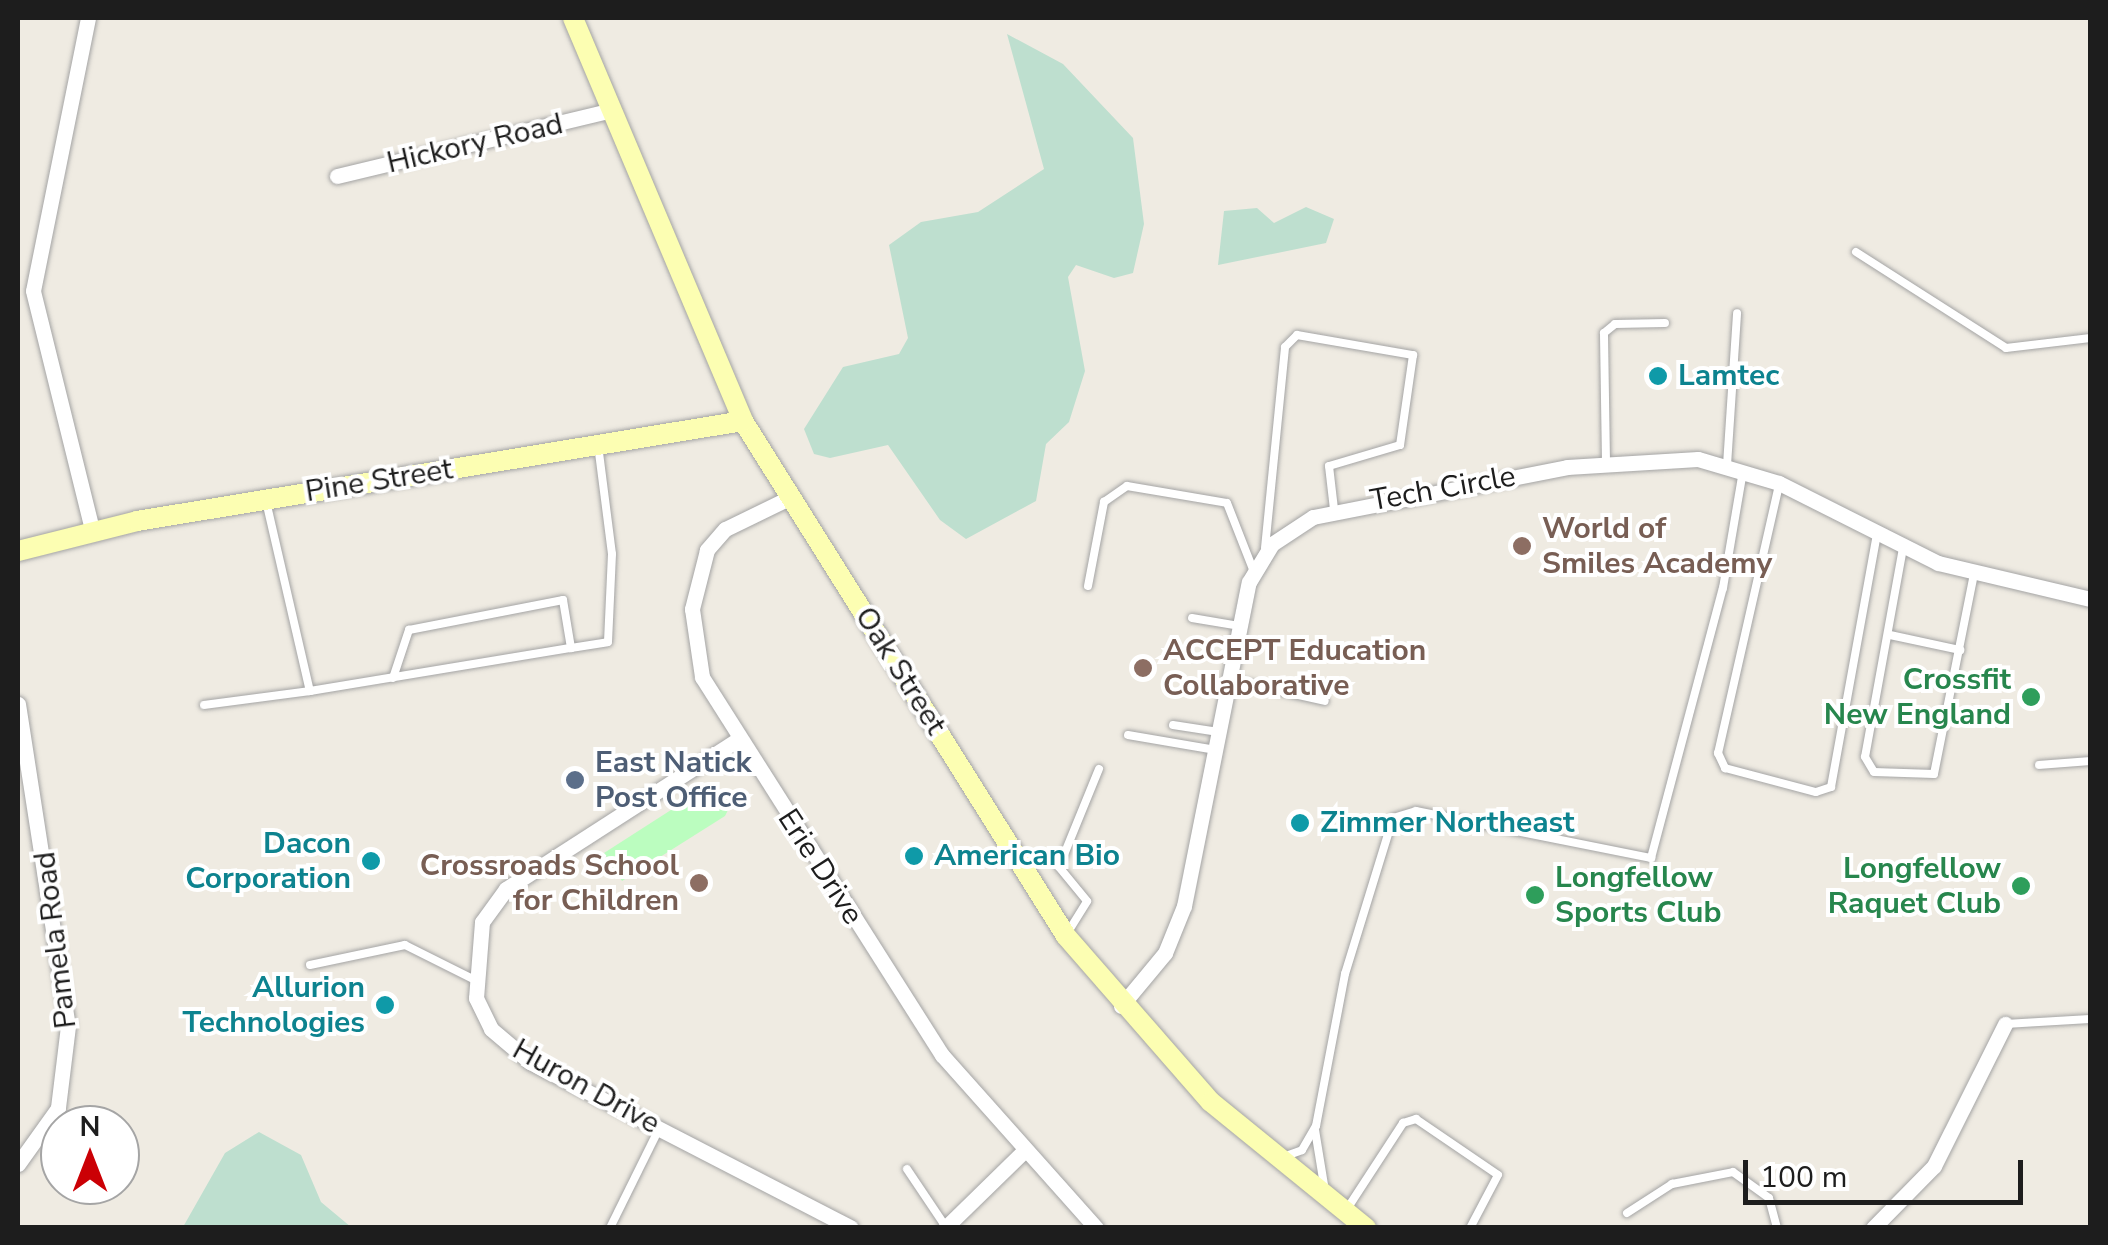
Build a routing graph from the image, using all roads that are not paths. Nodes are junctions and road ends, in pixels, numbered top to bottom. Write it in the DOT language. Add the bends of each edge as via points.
graph roads {
  1 [pos="88,18"];
  2 [pos="573,18"];
  3 [pos="612,110"];
  4 [pos="337,176"];
  5 [pos="1856,252"];
  6 [pos="1737,313"];
  7 [pos="1665,323"];
  8 [pos="2090,338"];
  9 [pos="743,420"];
  10 [pos="598,445"];
  11 [pos="1606,462"];
  12 [pos="1735,468"];
  13 [pos="1779,483"];
  14 [pos="792,497"];
  15 [pos="265,500"];
  16 [pos="1334,510"];
  17 [pos="92,530"];
  18 [pos="1876,535"];
  19 [pos="1903,548"];
  20 [pos="18,551"];
  21 [pos="1265,553"];
  22 [pos="1254,572"];
  23 [pos="1974,572"];
  24 [pos="1088,586"];
  25 [pos="2090,599"];
  26 [pos="1192,618"];
  27 [pos="1240,626"];
  28 [pos="1890,635"];
  29 [pos="571,648"];
  30 [pos="1960,650"];
  31 [pos="393,678"];
  32 [pos="1231,680"];
  33 [pos="310,692"];
  34 [pos="1325,701"];
  35 [pos="18,704"];
  36 [pos="204,706"];
  37 [pos="1173,724"];
  38 [pos="1128,735"];
  39 [pos="738,740"];
  40 [pos="1221,741"];
  41 [pos="2090,761"];
  42 [pos="2039,764"];
  43 [pos="1099,769"];
  44 [pos="1066,936"];
  45 [pos="310,965"];
  46 [pos="473,978"];
  47 [pos="1121,1006"];
  48 [pos="2090,1020"];
  49 [pos="2006,1024"];
  50 [pos="1316,1126"];
  51 [pos="660,1129"];
  52 [pos="1024,1152"];
  53 [pos="1269,1154"];
  54 [pos="18,1164"];
  55 [pos="908,1169"];
  56 [pos="1340,1209"];
  57 [pos="1628,1212"];
  58 [pos="945,1227"];
  59 [pos="610,1228"];
  60 [pos="851,1228"];
  61 [pos="1096,1228"];
  62 [pos="1366,1228"];
  63 [pos="1470,1228"];
  64 [pos="1778,1228"];
  65 [pos="1873,1228"];
  1 -- 17 [label="street" via="33,290"];
  2 -- 3 [label="main road, Oak Street"];
  3 -- 4 [label="street, Hickory Road"];
  3 -- 9 [label="main road, Oak Street"];
  5 -- 8 [label="lane" via="2006,348"];
  6 -- 12 [label="lane"];
  7 -- 11 [label="lane" via="1616,324 1604,333"];
  9 -- 10 [label="main road, Pine Street"];
  9 -- 14 [label="main road, Oak Street"];
  10 -- 15 [label="main road, Pine Street"];
  10 -- 29 [label="lane" via="612,554 608,642"];
  11 -- 12 [label="street, Tech Circle"];
  11 -- 16 [label="street, Tech Circle"];
  12 -- 13 [label="street, Tech Circle"];
  12 -- 50 [label="lane" via="1723,588 1651,858 1416,811 1393,818 1358,920"];
  13 -- 18 [label="street, Tech Circle"];
  13 -- 18 [label="lane" via="1718,753 1725,768 1818,792 1830,786"];
  14 -- 39 [label="street, Erie Drive" via="718,535 696,579 696,659"];
  14 -- 44 [label="main road, Oak Street"];
  15 -- 17 [label="main road, Pine Street"];
  15 -- 33 [label="lane"];
  16 -- 21 [label="street, Tech Circle" via="1295,526"];
  16 -- 21 [label="lane" via="1329,466 1400,445 1413,355 1295,336 1284,348"];
  17 -- 20 [label="main road, Pine Street"];
  18 -- 19 [label="street, Tech Circle"];
  19 -- 23 [label="street, Tech Circle"];
  19 -- 28 [label="lane"];
  21 -- 22 [label="street, Tech Circle"];
  22 -- 24 [label="lane" via="1227,503 1127,486 1104,502"];
  22 -- 27 [label="street, Tech Circle"];
  23 -- 25 [label="street, Tech Circle"];
  23 -- 30 [label="lane"];
  26 -- 27 [label="lane"];
  27 -- 32 [label="street, Tech Circle"];
  28 -- 30 [label="lane"];
  28 -- 30 [label="lane" via="1865,756 1876,773 1934,774"];
  29 -- 31 [label="lane"];
  29 -- 31 [label="lane" via="564,600 409,630"];
  31 -- 33 [label="lane"];
  32 -- 34 [label="lane"];
  32 -- 40 [label="street, Tech Circle"];
  33 -- 36 [label="lane"];
  35 -- 54 [label="street, Pamela Road" via="60,940 68,1047 58,1108"];
  37 -- 40 [label="lane"];
  38 -- 40 [label="lane"];
  39 -- 46 [label="street" via="506,889 482,922"];
  39 -- 52 [label="street, Erie Drive" via="930,1037"];
  40 -- 47 [label="street, Tech Circle" via="1173,938"];
  41 -- 42 [label="lane"];
  43 -- 44 [label="lane" via="1059,867 1087,901"];
  44 -- 47 [label="main road, Oak Street"];
  45 -- 46 [label="lane" via="405,945"];
  46 -- 51 [label="street, Huron Drive" via="482,1014 517,1053"];
  47 -- 53 [label="main road, Oak Street"];
  48 -- 49 [label="lane"];
  49 -- 65 [label="street" via="1926,1179"];
  50 -- 53 [label="lane" via="1302,1150"];
  50 -- 56 [label="lane" via="1317,1162"];
  51 -- 59 [label="lane"];
  51 -- 60 [label="street, Huron Drive"];
  52 -- 58 [label="street"];
  52 -- 61 [label="street, Erie Drive"];
  53 -- 56 [label="main road, Oak Street"];
  55 -- 58 [label="lane"];
  56 -- 62 [label="main road, Oak Street"];
  56 -- 63 [label="lane" via="1403,1123 1416,1119 1498,1175"];
  57 -- 64 [label="lane" via="1672,1184 1733,1172 1769,1198"];
}
